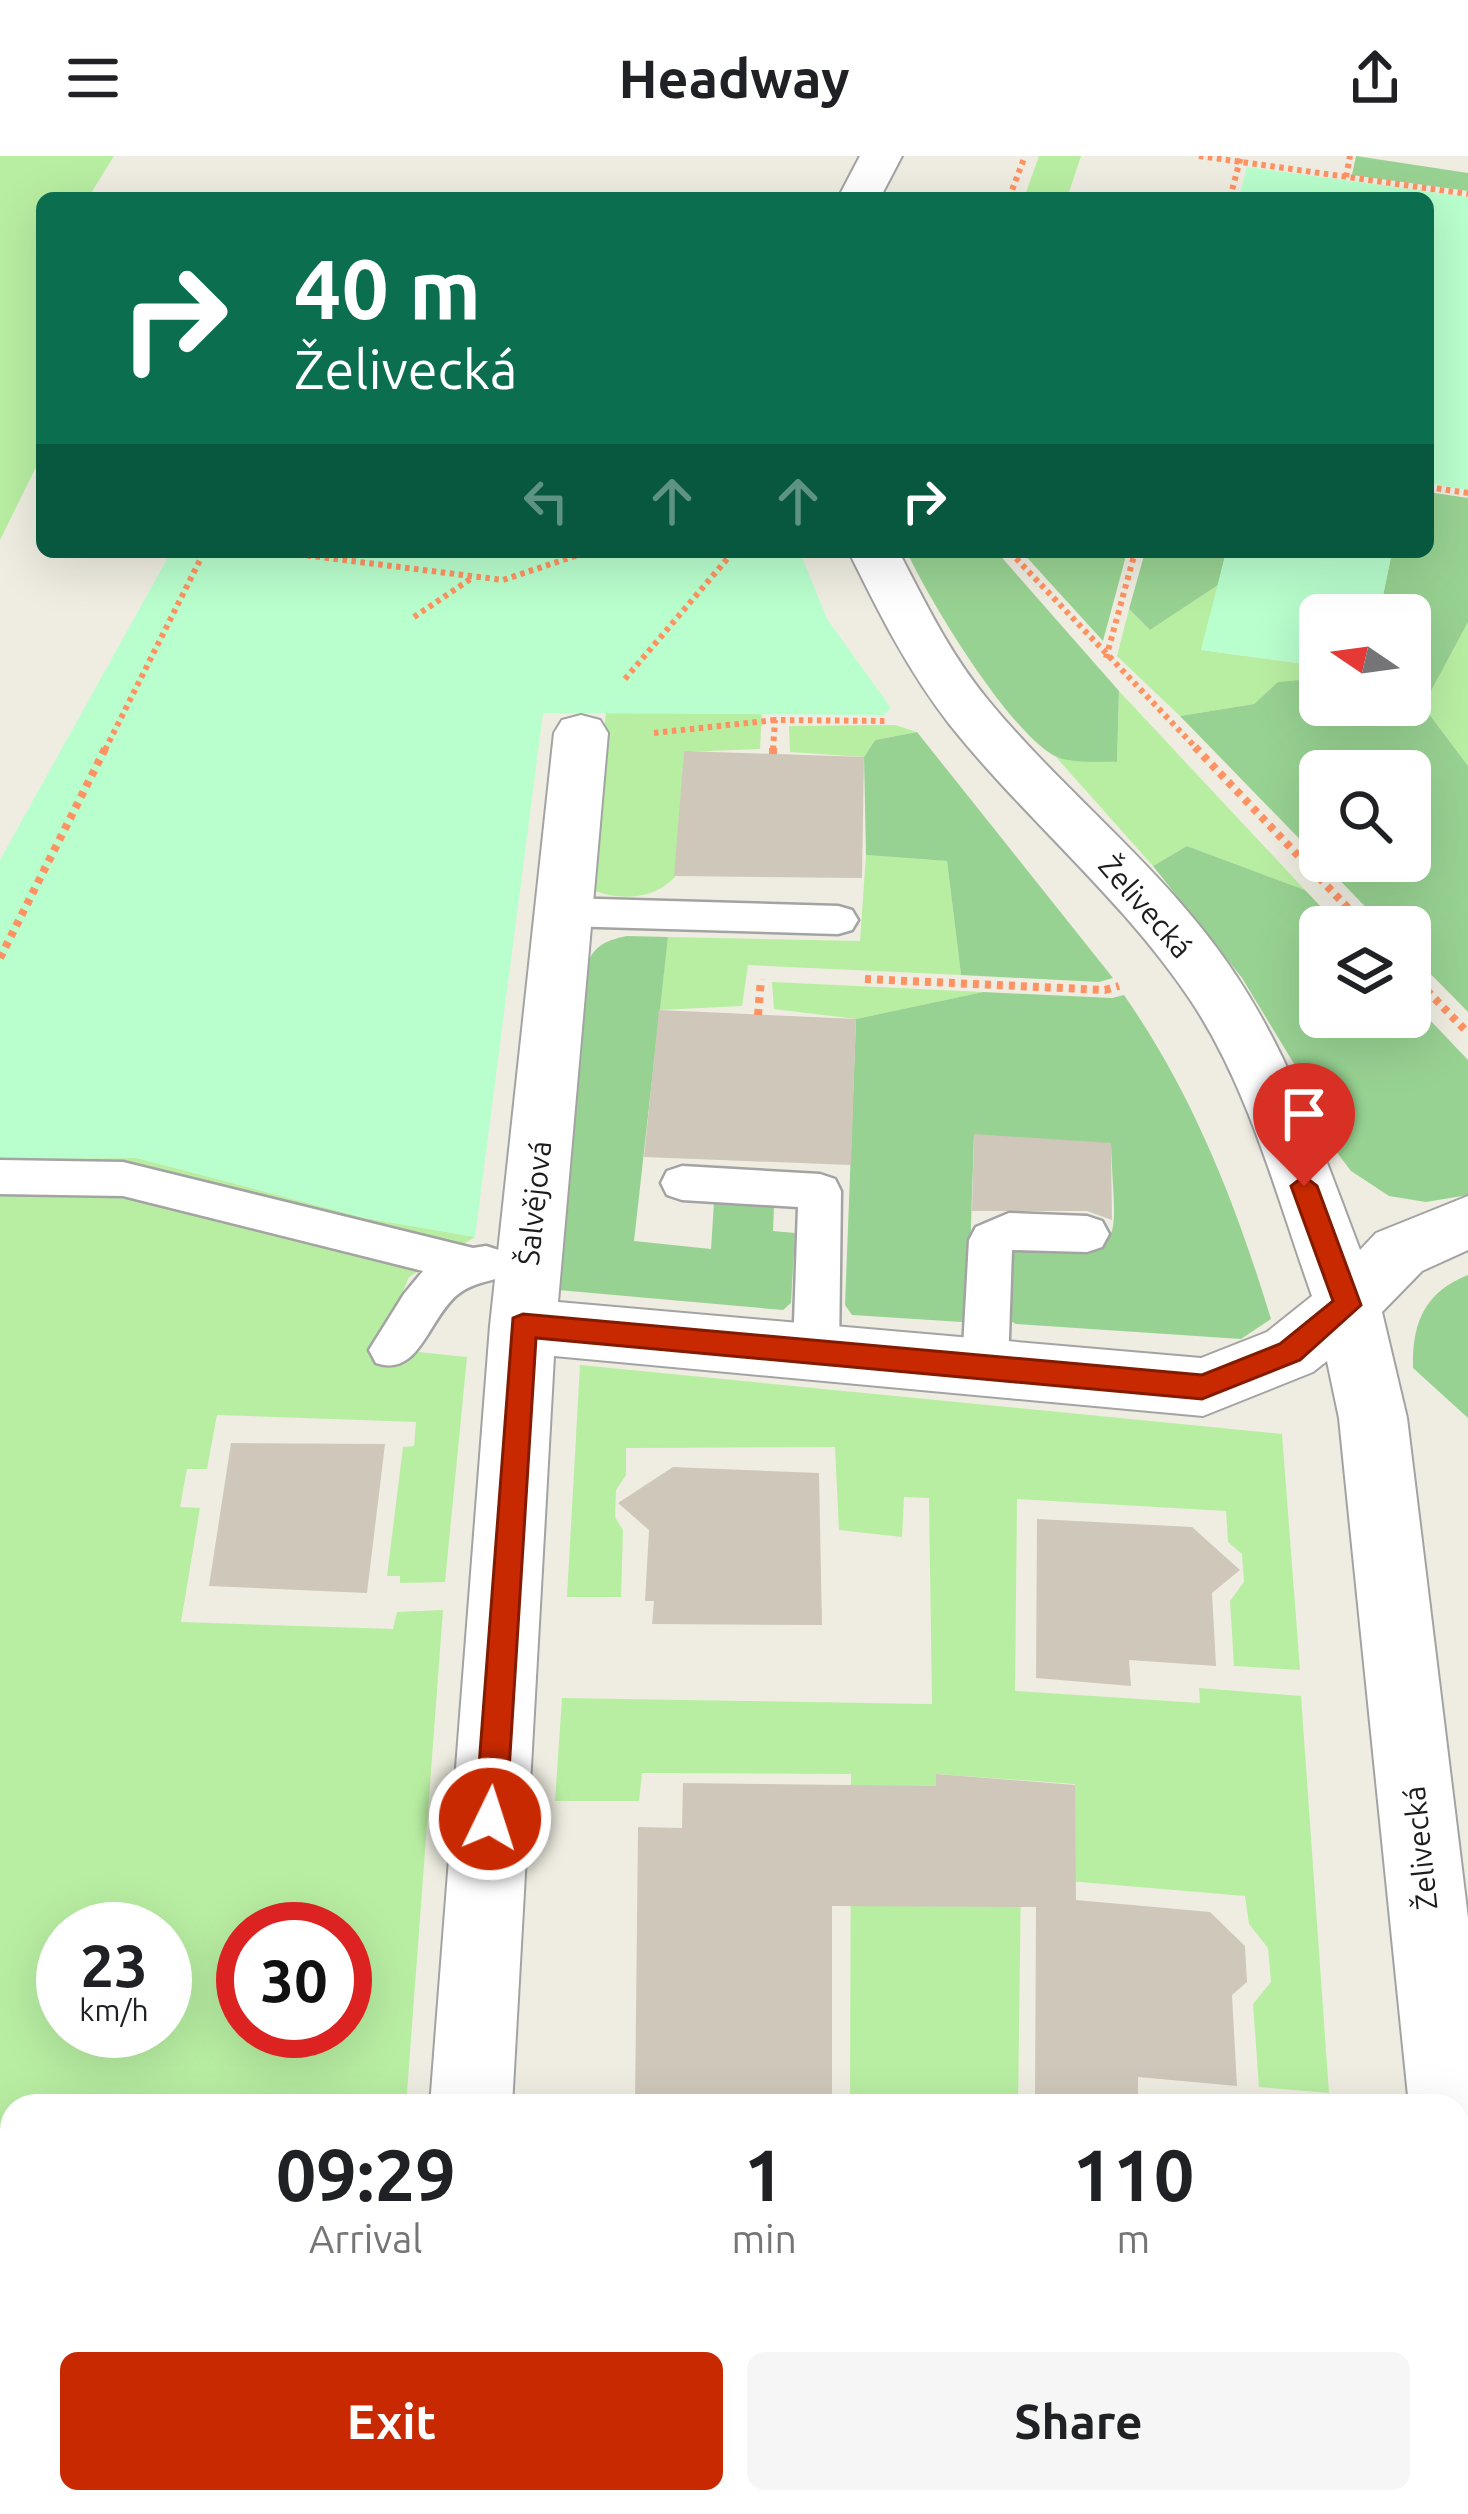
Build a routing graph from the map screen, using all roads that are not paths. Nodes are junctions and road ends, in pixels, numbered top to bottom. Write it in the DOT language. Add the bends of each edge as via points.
graph roads {
  1 [pos="881,156"];
  2 [pos="863,192"];
  3 [pos="877,558"];
  4 [pos="580,733"];
  5 [pos="564,912"];
  6 [pos="838,920"];
  7 [pos="0,1177"];
  8 [pos="682,1183"];
  9 [pos="1468,1222"];
  10 [pos="1087,1234"];
  11 [pos="469,1265"];
  12 [pos="526,1295"];
  13 [pos="1348,1305"];
  14 [pos="392,1350"];
  15 [pos="816,1352"];
  16 [pos="986,1367"];
  17 [pos="472,2094"];
  18 [pos="1449,2094"];
  1 -- 2 [label="street"];
  3 -- 13 [label="street, Želivecká" via="925,655 971,716 1216,992 1275,1108"];
  4 -- 5 [label="street, Šalvějová"];
  5 -- 6 [label="lane"];
  5 -- 12 [label="street, Šalvějová"];
  7 -- 11 [label="lane" via="123,1179"];
  8 -- 15 [label="lane" via="820,1191"];
  9 -- 13 [label="street" via="1400,1252"];
  10 -- 16 [label="lane" via="1009,1231 991,1240"];
  11 -- 12 [label="lane"];
  11 -- 14 [label="lane" via="434,1284"];
  12 -- 15 [label="street"];
  12 -- 17 [label="street, Šalvějová"];
  13 -- 16 [label="street" via="1290,1352 1202,1387"];
  13 -- 18 [label="street, Želivecká" via="1373,1418"];
  15 -- 16 [label="street"];
}
